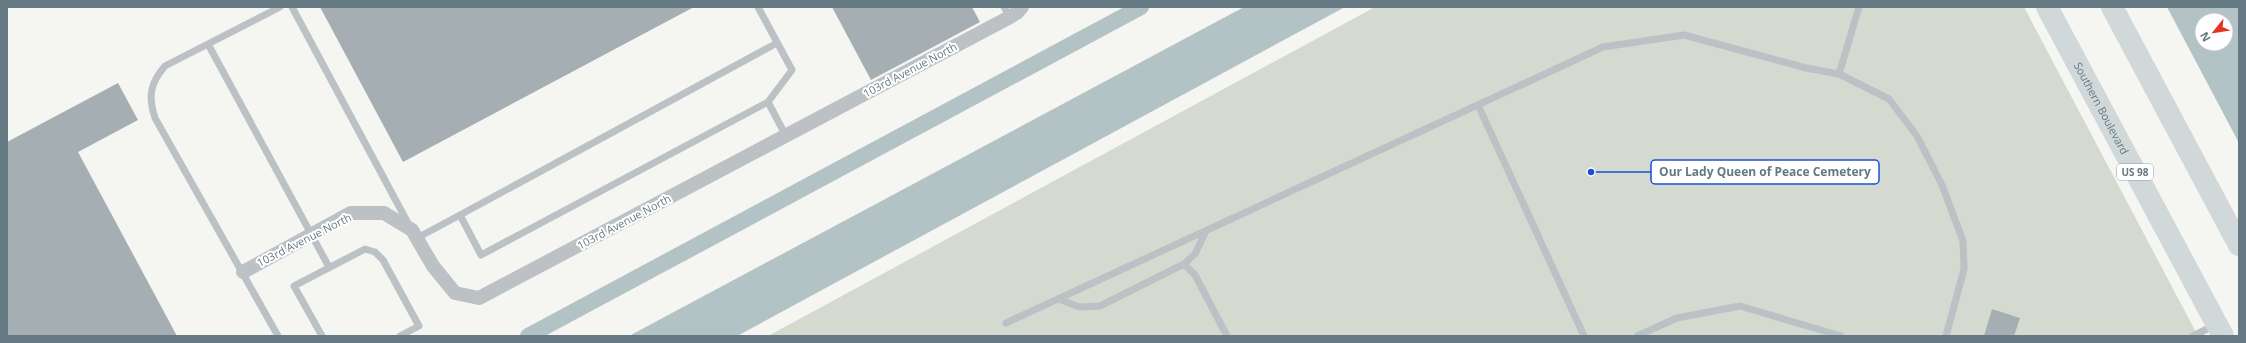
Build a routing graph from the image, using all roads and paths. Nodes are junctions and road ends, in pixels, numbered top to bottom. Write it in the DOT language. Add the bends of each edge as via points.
graph roads {
  1 [pos="280,7"];
  2 [pos="292,7"];
  3 [pos="758,7"];
  4 [pos="1022,7"];
  5 [pos="1859,7"];
  6 [pos="2047,7"];
  7 [pos="2112,7"];
  8 [pos="1007,12"];
  9 [pos="777,43"];
  10 [pos="208,44"];
  11 [pos="1839,74"];
  12 [pos="768,102"];
  13 [pos="1478,105"];
  14 [pos="786,136"];
  15 [pos="460,215"];
  16 [pos="1206,231"];
  17 [pos="310,234"];
  18 [pos="415,234"];
  19 [pos="2239,245"];
  20 [pos="1184,264"];
  21 [pos="329,267"];
  22 [pos="243,272"];
  23 [pos="1059,299"];
  24 [pos="1006,323"];
  25 [pos="2220,330"];
  26 [pos="278,336"];
  27 [pos="322,336"];
  28 [pos="400,336"];
  29 [pos="1227,336"];
  30 [pos="1584,336"];
  31 [pos="1636,336"];
  32 [pos="1841,336"];
  33 [pos="1946,336"];
  34 [pos="2193,336"];
  1 -- 10 [label="lane"];
  2 -- 18 [label="lane"];
  3 -- 9 [label="lane"];
  4 -- 8 [label="street, 103rd Avenue North" via="1018,12"];
  5 -- 11 [label="lane"];
  6 -- 25 [label="highway, Southern Boulevard / US 98"];
  7 -- 19 [label="highway"];
  8 -- 14 [label="street, 103rd Avenue North"];
  9 -- 12 [label="lane" via="792,70"];
  9 -- 15 [label="lane"];
  10 -- 17 [label="lane"];
  10 -- 22 [label="lane" via="165,66 155,77 150,90 150,104 155,118"];
  11 -- 13 [label="lane" via="1806,68 1684,35 1603,47"];
  11 -- 33 [label="lane" via="1889,99 1917,136 1942,185 1963,241 1964,269"];
  12 -- 14 [label="lane"];
  12 -- 15 [label="lane" via="481,255"];
  13 -- 16 [label="lane"];
  13 -- 30 [label="lane"];
  14 -- 18 [label="street, 103rd Avenue North" via="479,298 455,293 433,266"];
  15 -- 18 [label="lane"];
  16 -- 20 [label="lane" via="1196,254"];
  16 -- 23 [label="lane"];
  17 -- 18 [label="street, 103rd Avenue North" via="352,213 384,213"];
  17 -- 21 [label="lane"];
  17 -- 22 [label="street, 103rd Avenue North"];
  20 -- 23 [label="lane" via="1100,306 1079,307"];
  20 -- 29 [label="lane" via="1195,275"];
  21 -- 27 [label="lane" via="294,286"];
  21 -- 28 [label="lane" via="365,249 380,255 419,326"];
  22 -- 26 [label="lane"];
  23 -- 24 [label="lane"];
  25 -- 34 [label="lane"];
  31 -- 32 [label="lane" via="1677,318 1740,306"];
}
